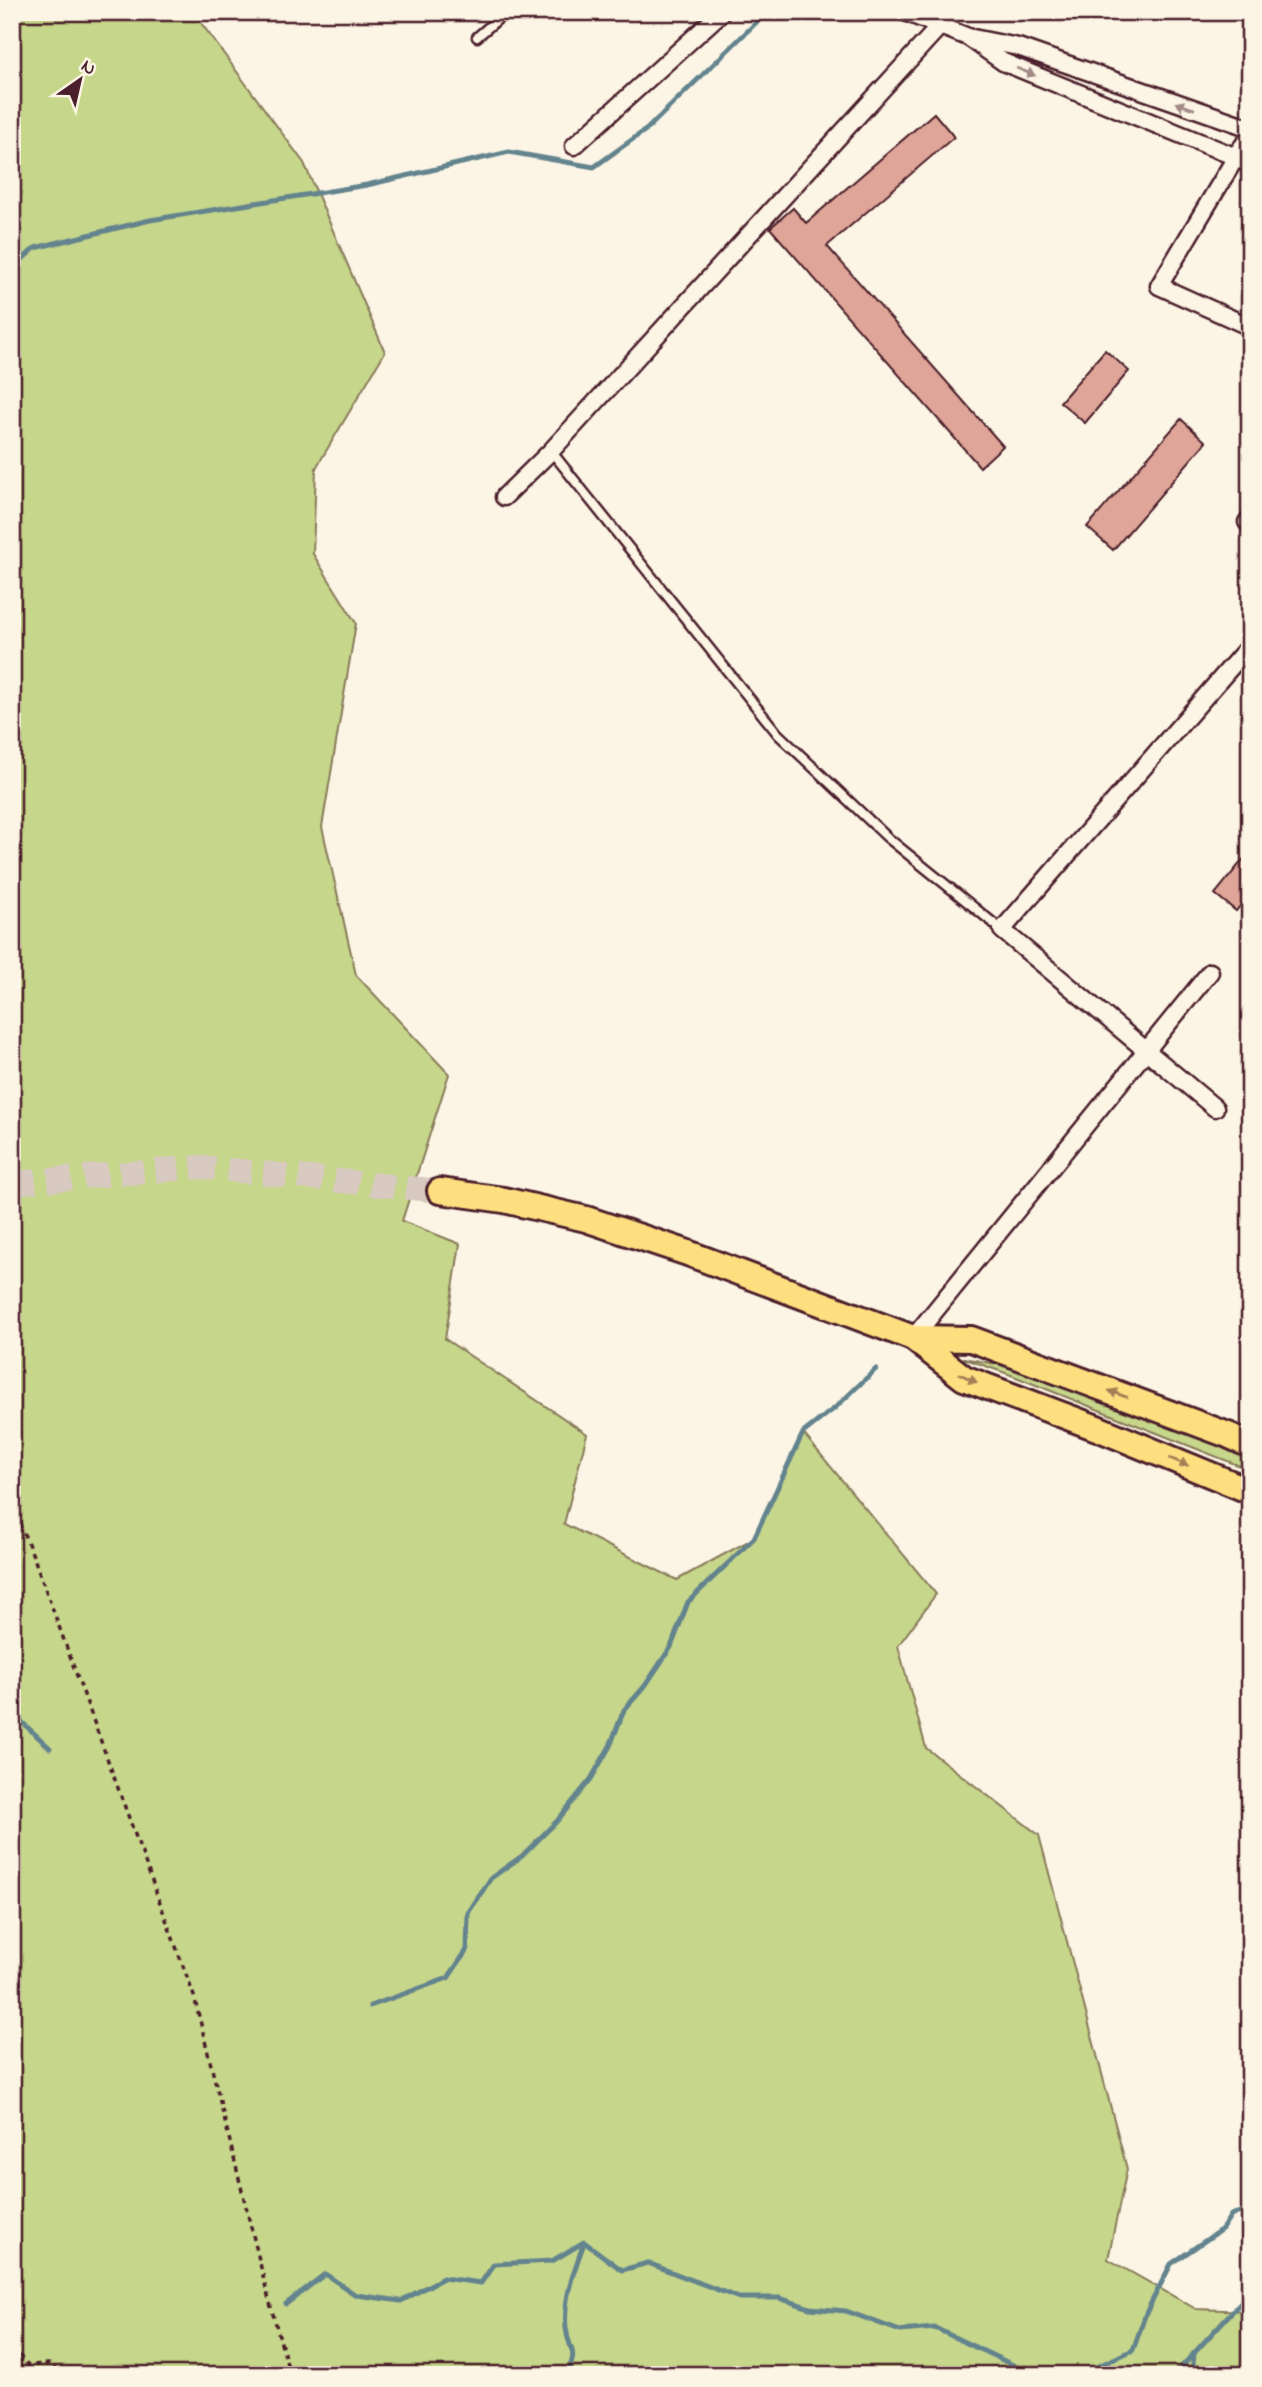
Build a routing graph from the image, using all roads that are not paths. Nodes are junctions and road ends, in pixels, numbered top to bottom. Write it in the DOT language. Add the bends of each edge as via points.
graph roads {
  1 [pos="506,12"];
  2 [pos="722,12"];
  3 [pos="905,12"];
  4 [pos="939,27"];
  5 [pos="477,37"];
  6 [pos="968,37"];
  7 [pos="1250,128"];
  8 [pos="1250,139"];
  9 [pos="574,146"];
  10 [pos="1243,160"];
  11 [pos="1250,327"];
  12 [pos="551,452"];
  13 [pos="505,498"];
  14 [pos="1250,645"];
  15 [pos="1002,930"];
  16 [pos="1210,972"];
  17 [pos="1146,1050"];
  18 [pos="1215,1108"];
  19 [pos="440,1191"];
  20 [pos="913,1338"];
  21 [pos="1250,1445"];
  22 [pos="1250,1491"];
  1 -- 5 [label="lane"];
  2 -- 9 [label="street"];
  3 -- 4 [label="street"];
  4 -- 6 [label="street"];
  4 -- 12 [label="street"];
  7 -- 6 [label="street, one-way" via="1018,47"];
  6 -- 10 [label="street, one-way" via="1003,62"];
  8 -- 10 [label="street"];
  10 -- 11 [label="street" via="1159,286"];
  12 -- 13 [label="street"];
  12 -- 15 [label="lane" via="778,734 888,838"];
  14 -- 15 [label="street"];
  15 -- 17 [label="street"];
  16 -- 17 [label="street"];
  17 -- 18 [label="street"];
  17 -- 20 [label="street"];
  19 -- 20 [label="main road" via="586,1219"];
  21 -- 20 [label="main road, one-way" via="971,1339"];
  20 -- 22 [label="main road, one-way" via="964,1378"];
}
